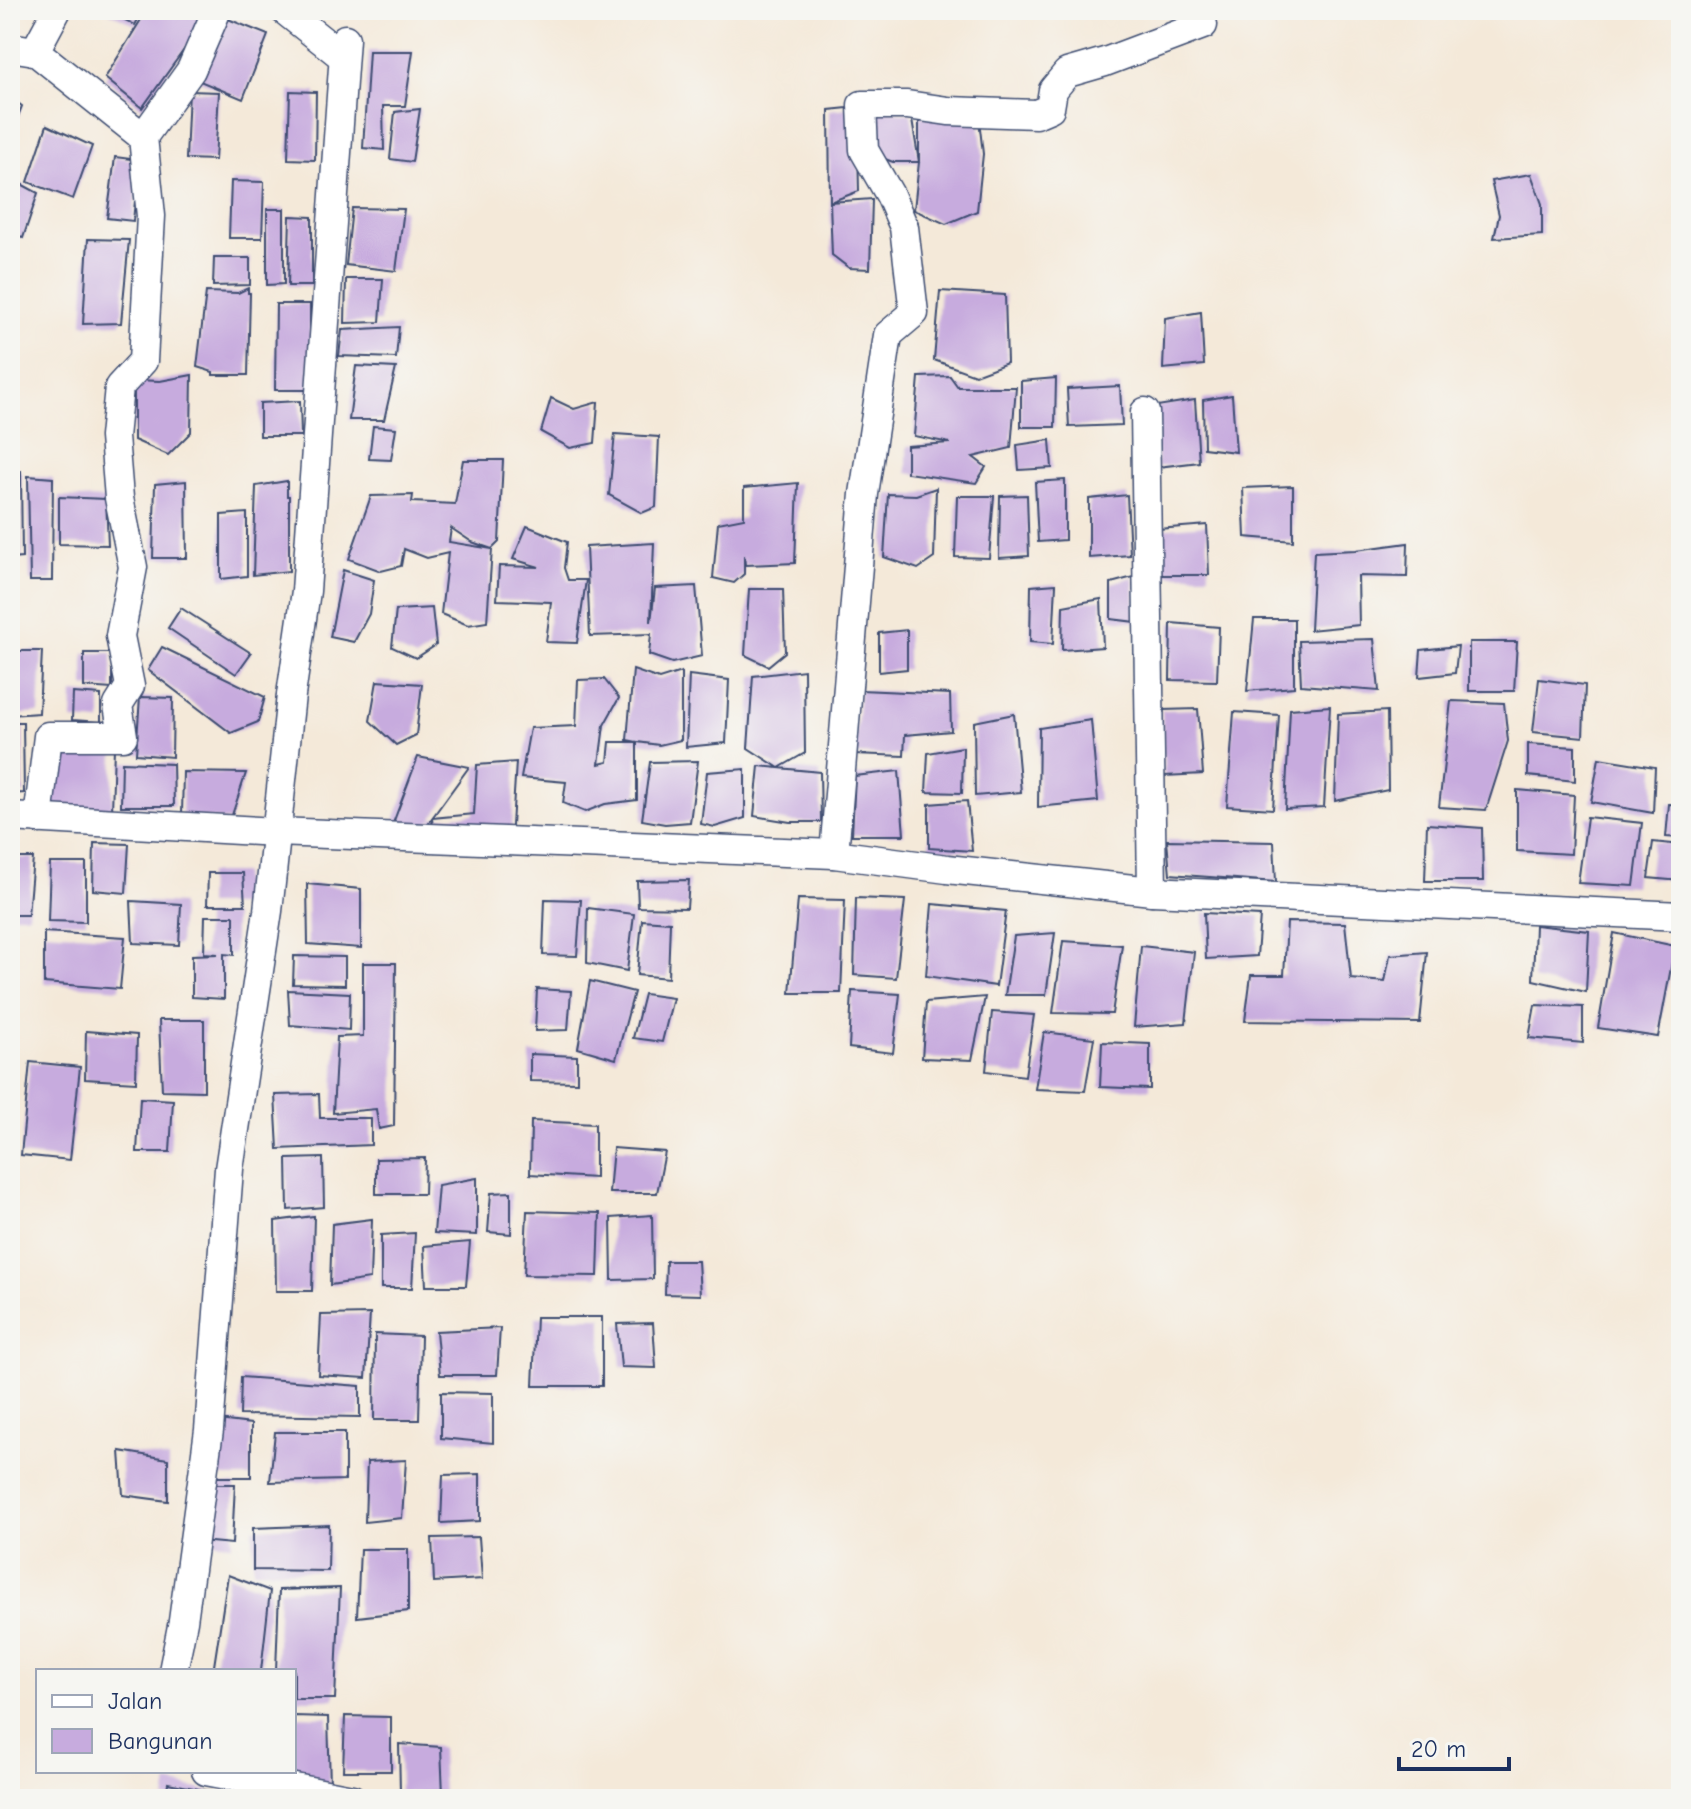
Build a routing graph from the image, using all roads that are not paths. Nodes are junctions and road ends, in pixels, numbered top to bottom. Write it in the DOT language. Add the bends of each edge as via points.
graph roads {
  1 [pos="57,10"];
  2 [pos="217,10"];
  3 [pos="284,10"];
  4 [pos="1198,10"];
  5 [pos="23,49"];
  6 [pos="143,137"];
  7 [pos="1145,412"];
  8 [pos="10,817"];
  9 [pos="38,819"];
  10 [pos="276,832"];
  11 [pos="834,854"];
  12 [pos="1152,891"];
  13 [pos="1681,916"];
  14 [pos="173,1669"];
  15 [pos="216,1773"];
  16 [pos="352,1799"];
  1 -- 5 [label="street"];
  2 -- 6 [label="street" via="191,70"];
  3 -- 10 [label="street" via="344,48 306,591"];
  4 -- 11 [label="street" via="1203,25 1067,73 1053,90 1050,108 1036,114 862,105 864,150 904,227 914,313 888,335 864,494"];
  5 -- 6 [label="street"];
  6 -- 9 [label="street" via="151,216 143,361 119,387 114,437 133,567 120,636 130,686 118,705 123,736 48,736"];
  7 -- 12 [label="street"];
  8 -- 9 [label="street"];
  9 -- 10 [label="street"];
  10 -- 11 [label="street"];
  10 -- 14 [label="street" via="229,1169 209,1430"];
  11 -- 12 [label="street"];
  12 -- 13 [label="street"];
  15 -- 16 [label="street"];
}
